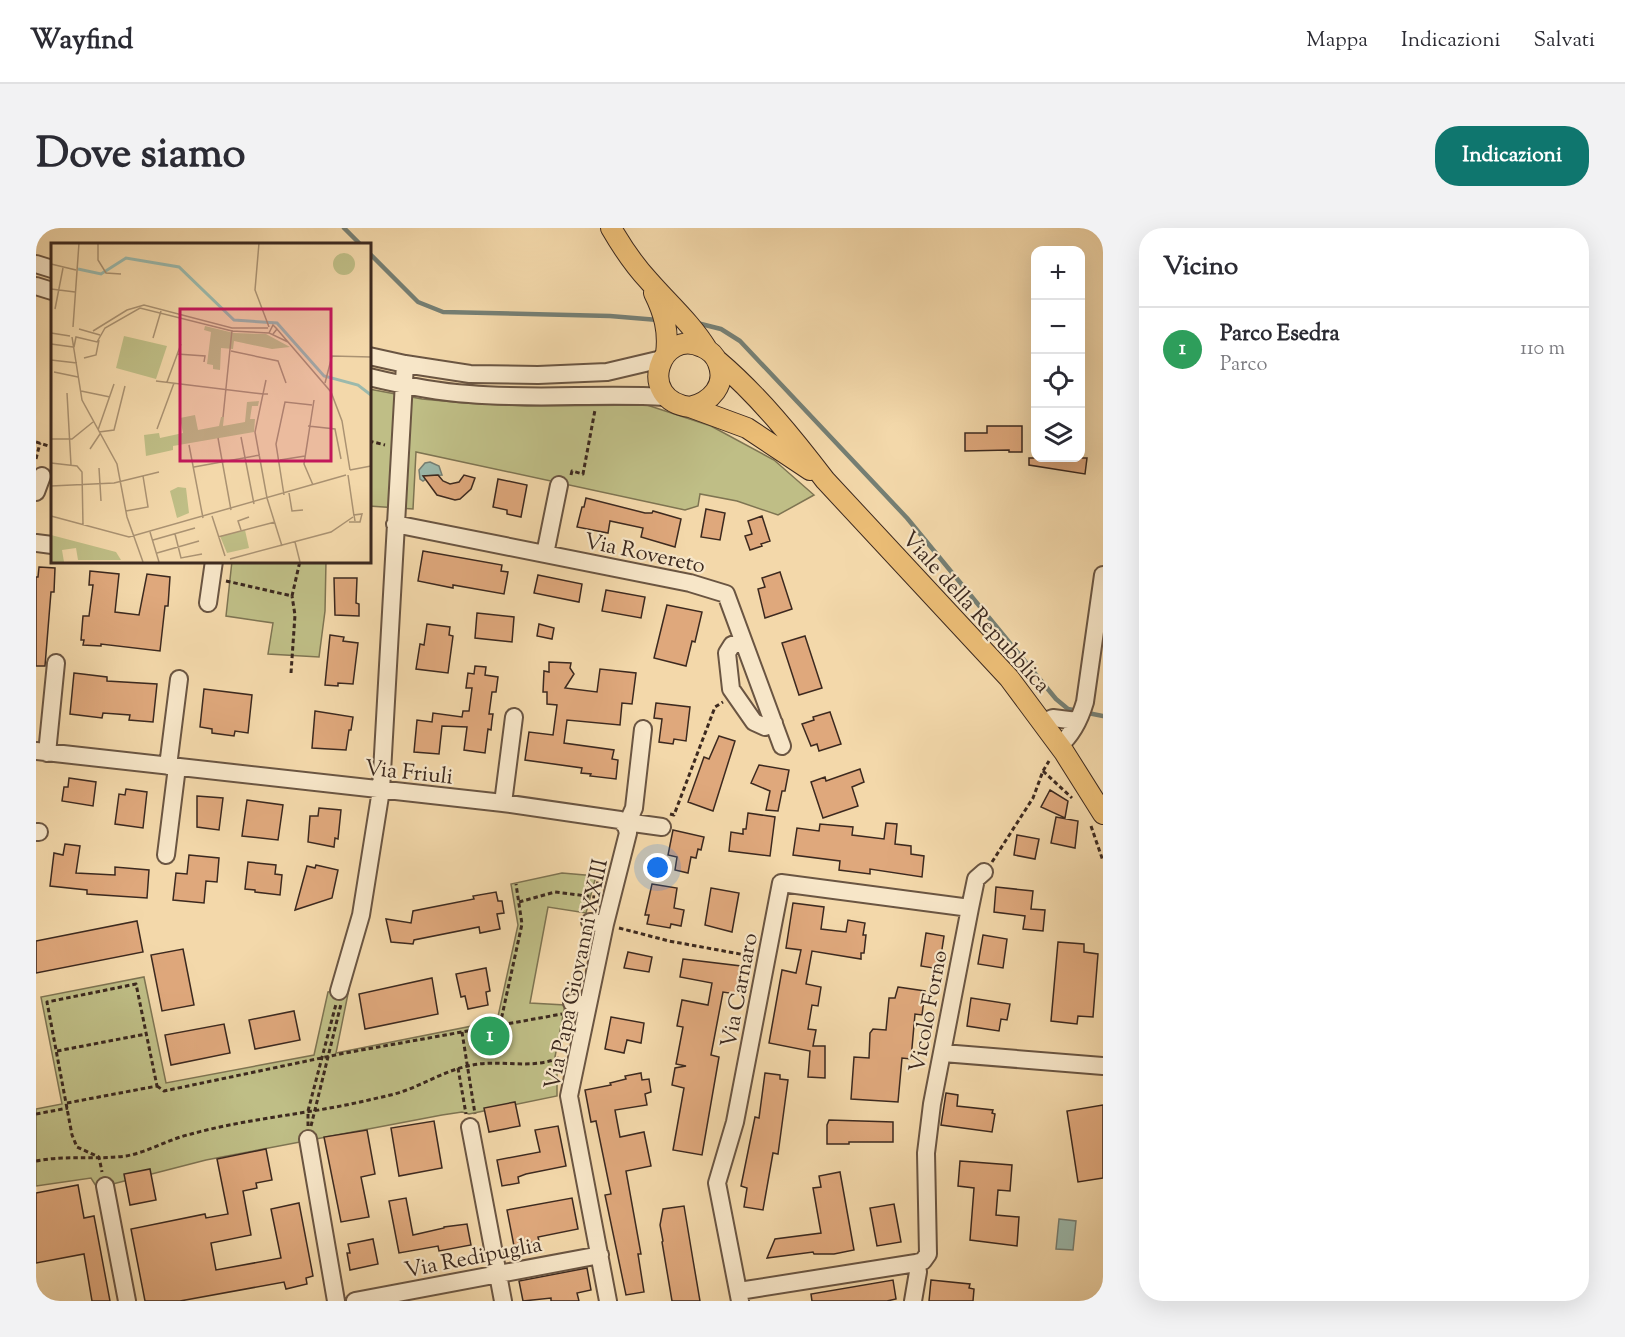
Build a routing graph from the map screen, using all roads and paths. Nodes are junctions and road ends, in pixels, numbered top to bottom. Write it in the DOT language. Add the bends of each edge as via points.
graph roads {
  1 [pos="611,228"];
  2 [pos="36,264"];
  3 [pos="51,269"];
  4 [pos="36,286"];
  5 [pos="51,291"];
  6 [pos="667,313"];
  7 [pos="712,355"];
  8 [pos="370,356"];
  9 [pos="664,357"];
  10 [pos="405,364"];
  11 [pos="370,377"];
  12 [pos="402,385"];
  13 [pos="666,397"];
  14 [pos="596,405"];
  15 [pos="690,406"];
  16 [pos="38,443"];
  17 [pos="36,459"];
  18 [pos="825,480"];
  19 [pos="558,487"];
  20 [pos="395,524"];
  21 [pos="36,543"];
  22 [pos="51,545"];
  23 [pos="545,554"];
  24 [pos="214,562"];
  25 [pos="300,562"];
  26 [pos="1103,575"];
  27 [pos="212,580"];
  28 [pos="291,596"];
  29 [pos="208,603"];
  30 [pos="743,641"];
  31 [pos="56,663"];
  32 [pos="291,673"];
  33 [pos="179,679"];
  34 [pos="735,695"];
  35 [pos="1081,713"];
  36 [pos="514,717"];
  37 [pos="774,723"];
  38 [pos="1042,723"];
  39 [pos="643,729"];
  40 [pos="782,746"];
  41 [pos="1061,749"];
  42 [pos="42,752"];
  43 [pos="172,767"];
  44 [pos="1043,771"];
  45 [pos="381,790"];
  46 [pos="1072,799"];
  47 [pos="503,803"];
  48 [pos="1096,818"];
  49 [pos="662,827"];
  50 [pos="627,829"];
  51 [pos="166,855"];
  52 [pos="1103,861"];
  53 [pos="984,872"];
  54 [pos="516,884"];
  55 [pos="595,897"];
  56 [pos="519,902"];
  57 [pos="969,908"];
  58 [pos="598,923"];
  59 [pos="767,959"];
  60 [pos="339,991"];
  61 [pos="576,1007"];
  62 [pos="500,1025"];
  63 [pos="462,1031"];
  64 [pos="146,1034"];
  65 [pos="57,1051"];
  66 [pos="943,1053"];
  67 [pos="561,1054"];
  68 [pos="329,1057"];
  69 [pos="322,1059"];
  70 [pos="467,1066"];
  71 [pos="1103,1066"];
  72 [pos="458,1068"];
  73 [pos="157,1086"];
  74 [pos="68,1103"];
  75 [pos="68,1108"];
  76 [pos="308,1111"];
  77 [pos="315,1111"];
  78 [pos="36,1114"];
  79 [pos="470,1127"];
  80 [pos="308,1139"];
  81 [pos="99,1157"];
  82 [pos="36,1161"];
  83 [pos="105,1186"];
  84 [pos="600,1256"];
  85 [pos="916,1263"];
  86 [pos="498,1274"];
  87 [pos="740,1296"];
  88 [pos="127,1301"];
  89 [pos="336,1301"];
  90 [pos="355,1301"];
  91 [pos="503,1301"];
  92 [pos="608,1301"];
  93 [pos="913,1301"];
  1 -- 6 [label="main road, Viale della Repubblica"];
  2 -- 3 [label="street"];
  4 -- 5 [label="street"];
  6 -- 7 [label="main road, Viale della Repubblica" via="689,324"];
  6 -- 9 [label="main road, Viale della Repubblica"];
  7 -- 9 [label="main road" via="690,344 673,348"];
  7 -- 15 [label="main road" via="721,371 717,391 701,405"];
  7 -- 18 [label="main road, Viale della Repubblica" via="790,435"];
  8 -- 10 [label="street"];
  9 -- 10 [label="street" via="607,372 538,375 470,374"];
  9 -- 13 [label="main road, Viale della Repubblica" via="658,379"];
  10 -- 12 [label="street"];
  11 -- 12 [label="street, Viale della Repubblica"];
  12 -- 13 [label="street, Viale della Repubblica" via="469,394"];
  12 -- 20 [label="street"];
  13 -- 15 [label="main road, Viale della Repubblica" via="681,406"];
  14 -- 19 [label="path" via="583,474 572,471 568,490"];
  15 -- 18 [label="main road, Viale della Repubblica" via="747,428"];
  16 -- 17 [label="path"];
  18 -- 38 [label="main road, Viale della Repubblica" via="982,647"];
  19 -- 23 [label="street"];
  20 -- 23 [label="street, Via Rovereto"];
  20 -- 45 [label="street"];
  21 -- 22 [label="street"];
  23 -- 30 [label="street, Via Rovereto" via="726,594"];
  24 -- 27 [label="street"];
  25 -- 28 [label="path"];
  26 -- 35 [label="street"];
  27 -- 28 [label="path"];
  27 -- 29 [label="street"];
  28 -- 32 [label="path" via="295,615"];
  30 -- 34 [label="street" via="732,645 727,653"];
  30 -- 37 [label="street, Via Rovereto"];
  31 -- 42 [label="street, Via Friuli"];
  33 -- 43 [label="street"];
  34 -- 37 [label="street" via="754,722 765,727"];
  34 -- 49 [label="path" via="715,707 674,815 668,814"];
  35 -- 38 [label="street"];
  35 -- 41 [label="street"];
  36 -- 47 [label="street"];
  37 -- 40 [label="street, Via Rovereto"];
  38 -- 41 [label="main road, Viale della Repubblica"];
  39 -- 50 [label="street, Via Papa Giovanni XXIII"];
  41 -- 44 [label="path"];
  41 -- 48 [label="main road, Viale della Repubblica"];
  42 -- 43 [label="street, Via Friuli"];
  43 -- 45 [label="street, Via Friuli"];
  43 -- 51 [label="street"];
  44 -- 46 [label="path"];
  44 -- 53 [label="path" via="1033,798"];
  45 -- 47 [label="street, Via Friuli"];
  45 -- 60 [label="street" via="361,915"];
  47 -- 50 [label="street, Via Friuli" via="620,820"];
  48 -- 52 [label="path"];
  49 -- 50 [label="street, Via Friuli" via="633,823"];
  50 -- 58 [label="street, Via Papa Giovanni XXIII"];
  53 -- 57 [label="street, Vicolo Forno" via="976,879"];
  54 -- 56 [label="path"];
  55 -- 56 [label="path" via="555,892"];
  56 -- 62 [label="path" via="522,924"];
  57 -- 59 [label="street, Via Carnaro" via="782,883"];
  57 -- 66 [label="street, Vicolo Forno"];
  58 -- 59 [label="path"];
  58 -- 61 [label="street, Via Papa Giovanni XXIII"];
  59 -- 87 [label="street, Via Carnaro" via="735,1122 717,1183"];
  60 -- 68 [label="path" via="342,1000"];
  60 -- 69 [label="path"];
  61 -- 62 [label="path"];
  61 -- 84 [label="street, Via Papa Giovanni XXIII" via="570,1096"];
  62 -- 63 [label="path"];
  63 -- 68 [label="path"];
  63 -- 70 [label="path"];
  64 -- 65 [label="path"];
  64 -- 65 [label="path" via="136,984 47,1002"];
  64 -- 73 [label="path"];
  65 -- 74 [label="path"];
  66 -- 71 [label="street"];
  66 -- 85 [label="street, Vicolo Forno" via="926,1153 928,1254"];
  67 -- 70 [label="path" via="539,1064 484,1062"];
  68 -- 69 [label="path"];
  68 -- 77 [label="path"];
  69 -- 73 [label="path" via="164,1091"];
  69 -- 76 [label="path"];
  70 -- 72 [label="path"];
  70 -- 79 [label="path" via="476,1113"];
  72 -- 77 [label="path" via="403,1091"];
  72 -- 79 [label="path"];
  73 -- 74 [label="path"];
  74 -- 75 [label="path"];
  75 -- 78 [label="path"];
  75 -- 81 [label="path" via="77,1147"];
  76 -- 77 [label="path"];
  76 -- 80 [label="path"];
  76 -- 81 [label="path" via="189,1134 128,1156"];
  77 -- 80 [label="path"];
  79 -- 86 [label="street"];
  80 -- 89 [label="street"];
  81 -- 82 [label="path"];
  83 -- 88 [label="street"];
  84 -- 86 [label="street, Via Redipuglia"];
  84 -- 92 [label="street, Via Papa Giovanni XXIII"];
  85 -- 87 [label="street, Via Carnaro"];
  85 -- 93 [label="street, Vicolo Forno"];
  86 -- 90 [label="street, Via Redipuglia"];
  86 -- 91 [label="street"];
}
